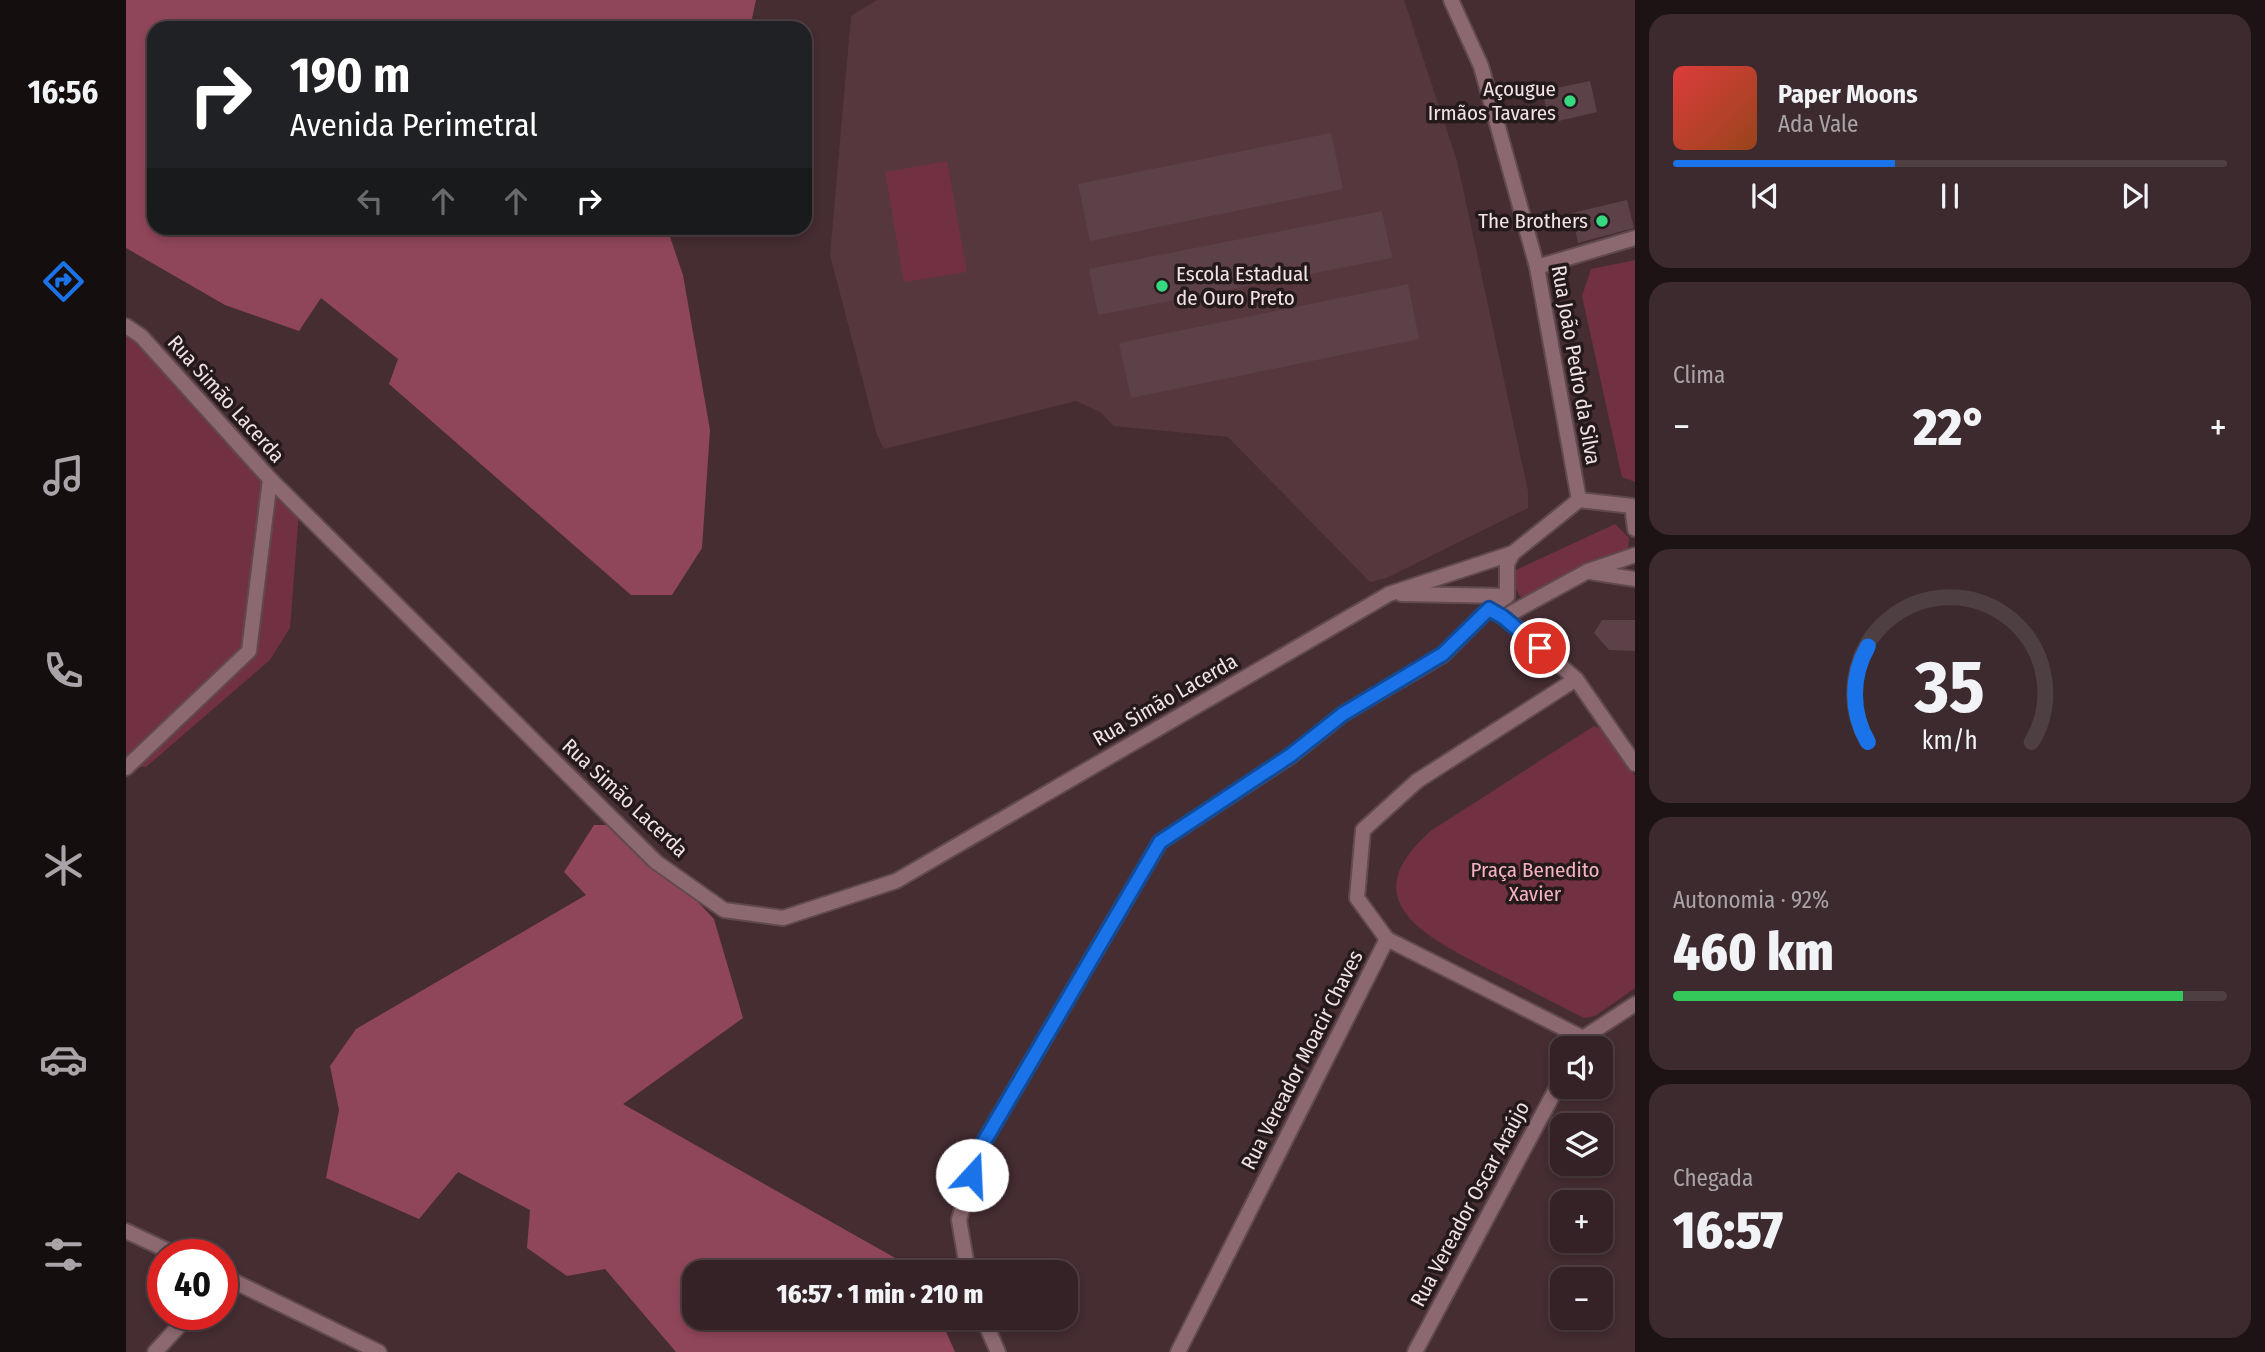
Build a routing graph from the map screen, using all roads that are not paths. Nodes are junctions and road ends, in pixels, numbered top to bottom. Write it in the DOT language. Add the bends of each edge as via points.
graph roads {
  1 [pos="1451,0"];
  2 [pos="1635,238"];
  3 [pos="1537,267"];
  4 [pos="126,326"];
  5 [pos="270,479"];
  6 [pos="1579,500"];
  7 [pos="1633,504"];
  8 [pos="1635,529"];
  9 [pos="1513,553"];
  10 [pos="1635,555"];
  11 [pos="1588,571"];
  12 [pos="1635,579"];
  13 [pos="1390,594"];
  14 [pos="1507,596"];
  15 [pos="1489,609"];
  16 [pos="1503,617"];
  17 [pos="1576,679"];
  18 [pos="1635,764"];
  19 [pos="126,768"];
  20 [pos="1387,939"];
  21 [pos="1635,1004"];
  22 [pos="1568,1036"];
  23 [pos="1591,1036"];
  24 [pos="1551,1099"];
  25 [pos="126,1231"];
  26 [pos="147,1241"];
  27 [pos="966,1260"];
  28 [pos="238,1285"];
  29 [pos="175,1330"];
  30 [pos="989,1330"];
  31 [pos="155,1352"];
  32 [pos="379,1352"];
  33 [pos="999,1352"];
  34 [pos="1178,1352"];
  35 [pos="1415,1352"];
  1 -- 3 [label="street, Rua João Pedro da Silva" via="1481,66"];
  2 -- 3 [label="street"];
  3 -- 6 [label="street, Rua João Pedro da Silva"];
  4 -- 5 [label="street, Rua Simão Lacerda" via="141,336"];
  5 -- 13 [label="street, Rua Simão Lacerda" via="656,862 724,910 783,918 896,881"];
  5 -- 19 [label="street" via="249,651"];
  6 -- 7 [label="street"];
  6 -- 9 [label="street"];
  7 -- 8 [label="street"];
  9 -- 13 [label="street, Rua Simão Lacerda"];
  9 -- 14 [label="street" via="1507,564"];
  10 -- 11 [label="street"];
  11 -- 12 [label="street"];
  11 -- 16 [label="street"];
  13 -- 14 [label="street"];
  14 -- 15 [label="street"];
  15 -- 16 [label="street"];
  15 -- 27 [label="street" via="1443,654 1343,714 1291,755 1160,842 978,1152 959,1220"];
  16 -- 17 [label="street"];
  17 -- 18 [label="street"];
  17 -- 20 [label="street, Rua Vereador Moacir Chaves" via="1417,781 1363,830 1357,898"];
  20 -- 22 [label="street"];
  20 -- 34 [label="street, Rua Vereador Moacir Chaves"];
  21 -- 23 [label="street"];
  24 -- 35 [label="street, Rua Vereador Oscar Araújo"];
  25 -- 26 [label="street"];
  28 -- 32 [label="street"];
  29 -- 31 [label="street"];
  30 -- 33 [label="street"];
}
